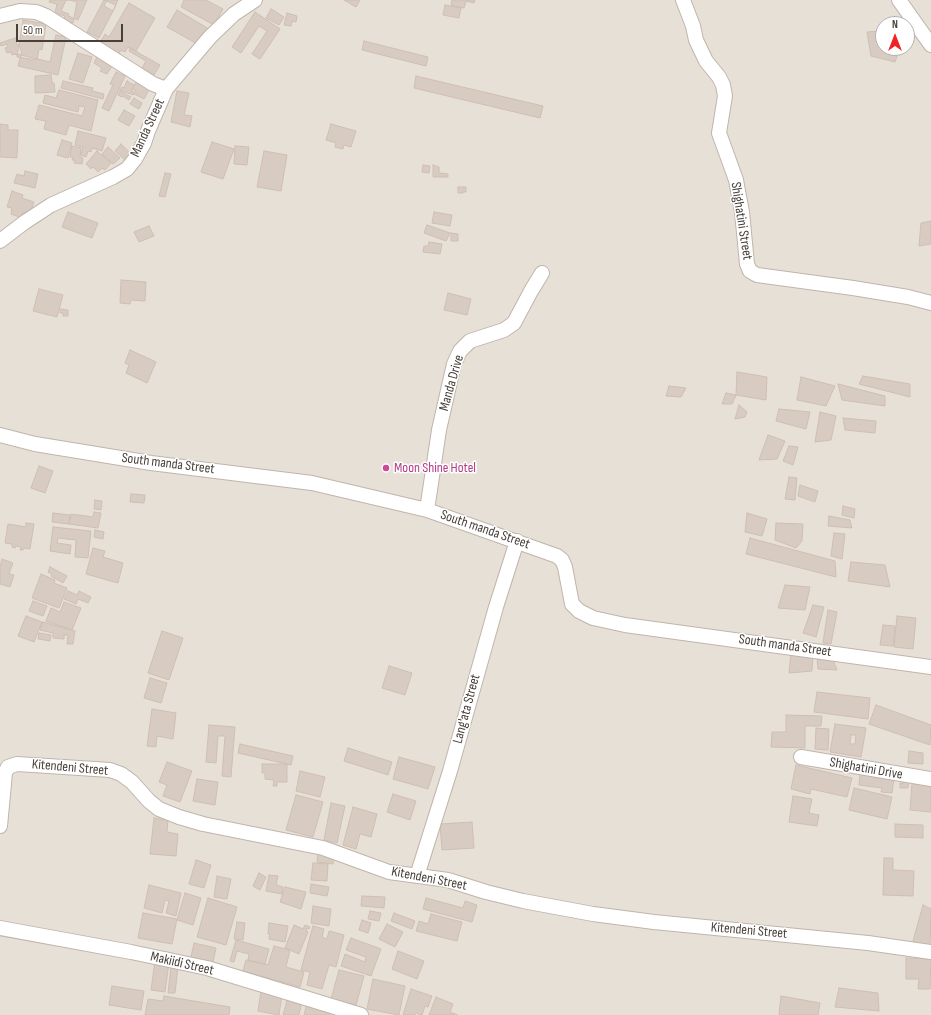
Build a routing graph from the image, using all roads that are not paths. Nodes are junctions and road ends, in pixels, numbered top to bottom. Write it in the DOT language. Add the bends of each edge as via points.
graph roads {
  1 [pos="255,0"];
  2 [pos="683,0"];
  3 [pos="899,0"];
  4 [pos="0,16"];
  5 [pos="931,45"];
  6 [pos="166,89"];
  7 [pos="0,241"];
  8 [pos="542,273"];
  9 [pos="931,303"];
  10 [pos="0,435"];
  11 [pos="427,510"];
  12 [pos="517,541"];
  13 [pos="931,667"];
  14 [pos="801,757"];
  15 [pos="931,779"];
  16 [pos="0,826"];
  17 [pos="417,876"];
  18 [pos="0,928"];
  19 [pos="931,952"];
  20 [pos="361,1015"];
  1 -- 6 [label="street, Manda Street" via="234,14 210,37"];
  2 -- 9 [label="street, Shighatini Street" via="696,40 706,61 723,85 725,96 719,133 736,180 750,271 757,275 853,288"];
  3 -- 5 [label="street"];
  4 -- 6 [label="street" via="20,11 36,12 46,16 153,84"];
  6 -- 7 [label="street, Manda Street" via="144,143 127,169 51,205"];
  8 -- 11 [label="street, Manda Drive" via="514,323 504,330 470,341 460,351 454,364 439,430"];
  10 -- 11 [label="street, South manda Street" via="35,444 144,462 312,483"];
  11 -- 12 [label="street, South manda Street"];
  12 -- 13 [label="street, South manda Street" via="562,560 572,604 593,618"];
  12 -- 17 [label="street, Lang'ata Street"];
  14 -- 15 [label="street, Shighatini Drive"];
  16 -- 17 [label="street, Kitendeni Street" via="5,773 8,767 17,764 110,770 132,782 149,802 159,809 179,817 323,848 389,872"];
  17 -- 19 [label="street, Kitendeni Street" via="448,880 486,892 593,914"];
  18 -- 20 [label="street, Makiidi Street" via="207,968"];
}
